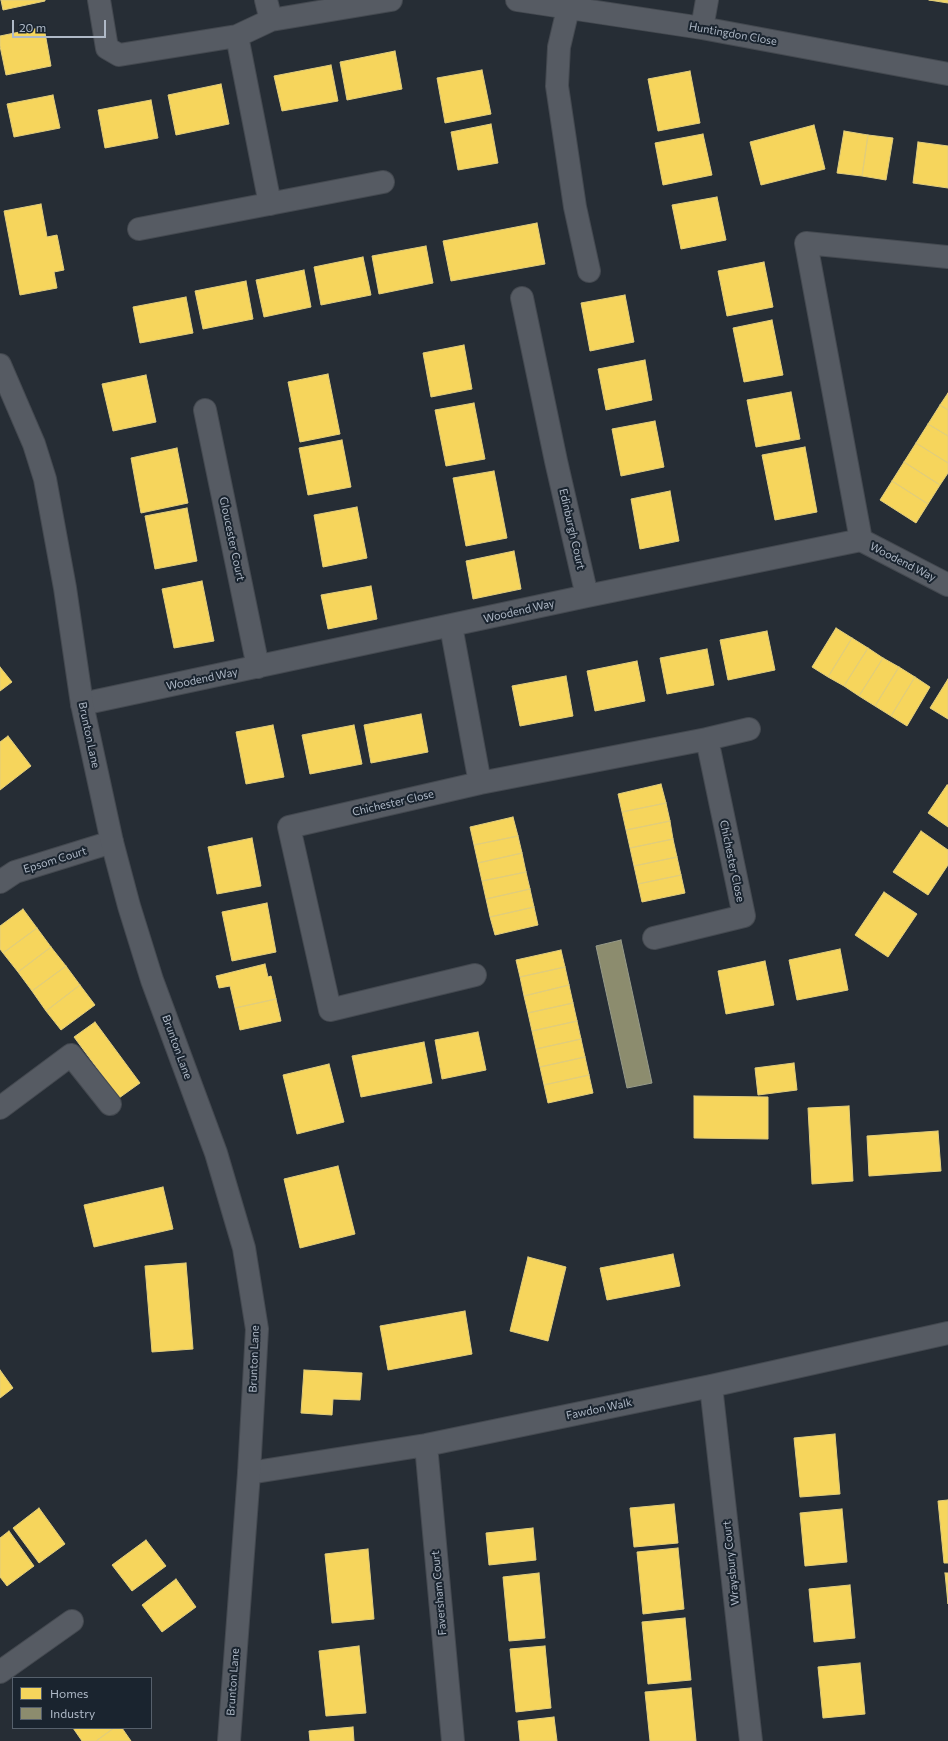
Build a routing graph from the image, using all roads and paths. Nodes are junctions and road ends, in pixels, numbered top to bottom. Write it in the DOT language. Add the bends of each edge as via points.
graph roads {
  1 [pos="99,0"];
  2 [pos="391,0"];
  3 [pos="517,0"];
  4 [pos="707,0"];
  5 [pos="568,9"];
  6 [pos="269,10"];
  7 [pos="702,28"];
  8 [pos="237,36"];
  9 [pos="948,74"];
  10 [pos="382,182"];
  11 [pos="270,204"];
  12 [pos="139,229"];
  13 [pos="948,257"];
  14 [pos="589,271"];
  15 [pos="522,298"];
  16 [pos="0,365"];
  17 [pos="205,410"];
  18 [pos="861,540"];
  19 [pos="948,585"];
  20 [pos="587,596"];
  21 [pos="451,626"];
  22 [pos="258,667"];
  23 [pos="82,704"];
  24 [pos="749,729"];
  25 [pos="707,739"];
  26 [pos="480,783"];
  27 [pos="112,842"];
  28 [pos="0,882"];
  29 [pos="654,938"];
  30 [pos="475,975"];
  31 [pos="110,1104"];
  32 [pos="0,1108"];
  33 [pos="948,1333"];
  34 [pos="711,1386"];
  35 [pos="426,1445"];
  36 [pos="249,1473"];
  37 [pos="72,1621"];
  38 [pos="0,1672"];
  39 [pos="229,1741"];
  40 [pos="453,1741"];
  41 [pos="751,1741"];
  1 -- 8 [label="street" via="107,48 119,56"];
  2 -- 6 [label="street"];
  3 -- 5 [label="street, Huntingdon Close"];
  4 -- 7 [label="street"];
  5 -- 7 [label="street, Huntingdon Close"];
  5 -- 14 [label="street" via="559,47 557,86 575,207"];
  6 -- 8 [label="street"];
  7 -- 9 [label="street, Huntingdon Close"];
  8 -- 11 [label="street"];
  10 -- 11 [label="street"];
  11 -- 12 [label="street"];
  13 -- 18 [label="street" via="806,243"];
  15 -- 20 [label="street, Edinburgh Court"];
  16 -- 23 [label="street, Brunton Lane" via="34,444 45,479 65,588"];
  17 -- 22 [label="street, Gloucester Court"];
  18 -- 19 [label="street, Woodend Way"];
  18 -- 20 [label="street, Woodend Way"];
  20 -- 21 [label="street, Woodend Way"];
  21 -- 22 [label="street, Woodend Way"];
  21 -- 26 [label="street"];
  22 -- 23 [label="street, Woodend Way"];
  23 -- 27 [label="street, Brunton Lane"];
  24 -- 25 [label="street, Chichester Close"];
  25 -- 26 [label="street, Chichester Close"];
  25 -- 29 [label="street, Chichester Close" via="744,916"];
  26 -- 30 [label="street, Chichester Close" via="289,827 330,1010"];
  27 -- 28 [label="street, Epsom Court" via="15,872"];
  27 -- 36 [label="street, Brunton Lane" via="152,980 216,1153 244,1248 257,1329"];
  31 -- 32 [label="street" via="71,1055"];
  33 -- 34 [label="street, Fawdon Walk"];
  34 -- 35 [label="street, Fawdon Walk"];
  34 -- 41 [label="street, Wraysbury Court"];
  35 -- 36 [label="street, Fawdon Walk"];
  35 -- 40 [label="street, Faversham Court"];
  36 -- 39 [label="street, Brunton Lane"];
  37 -- 38 [label="street"];
}
